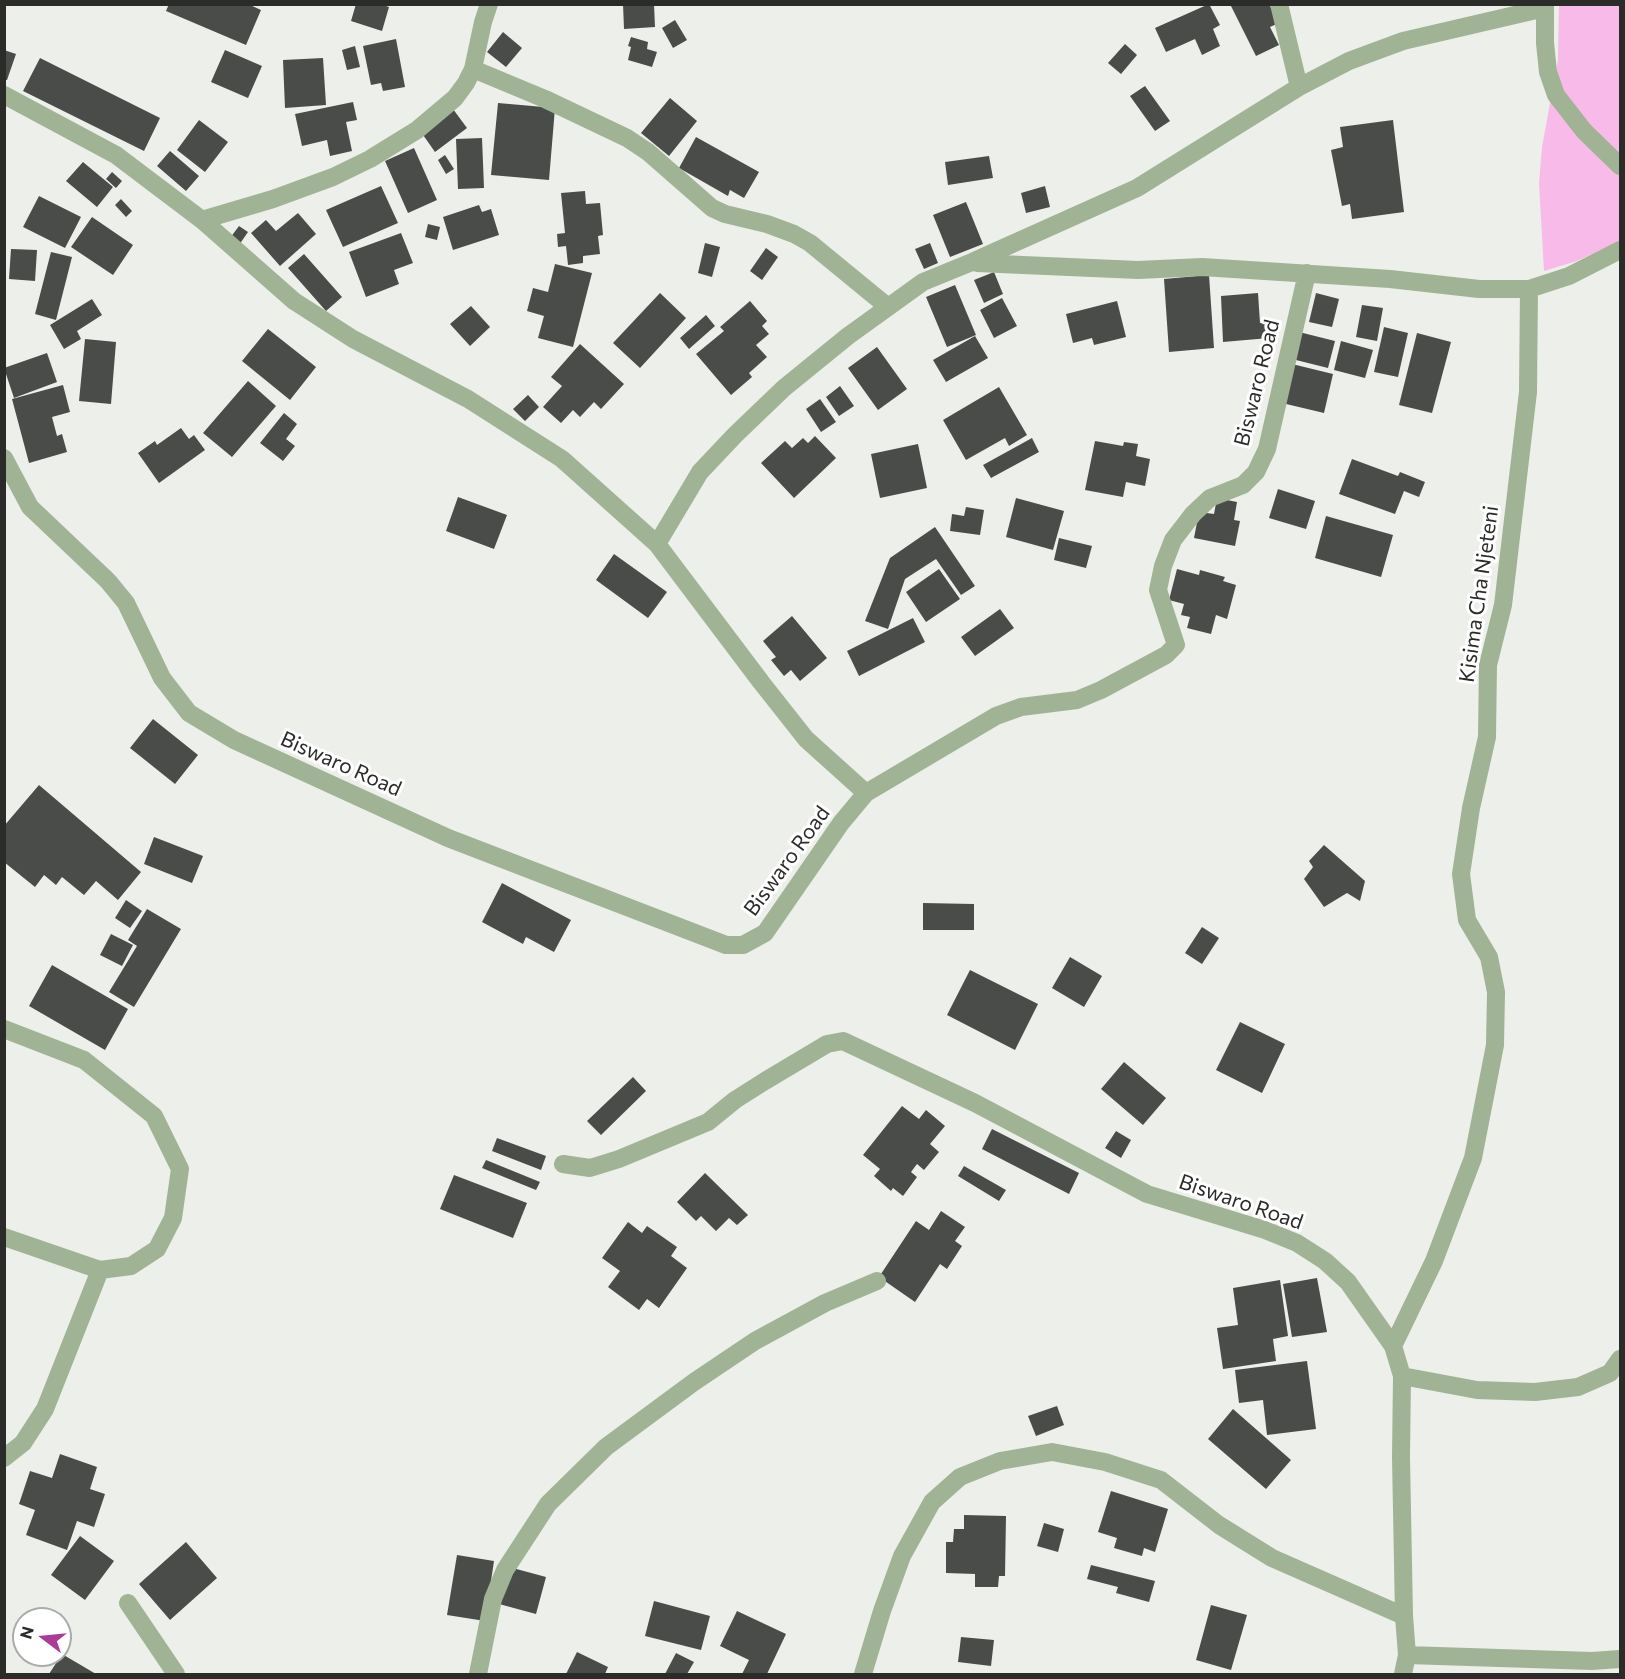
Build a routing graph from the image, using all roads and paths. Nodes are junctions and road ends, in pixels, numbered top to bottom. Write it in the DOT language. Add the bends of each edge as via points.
graph roads {
  1 [pos="489,4"];
  2 [pos="1279,4"];
  3 [pos="1545,6"];
  4 [pos="473,69"];
  5 [pos="1299,87"];
  6 [pos="4,94"];
  7 [pos="1620,166"];
  8 [pos="202,220"];
  9 [pos="1620,250"];
  10 [pos="972,262"];
  11 [pos="1307,273"];
  12 [pos="1529,289"];
  13 [pos="888,307"];
  14 [pos="4,458"];
  15 [pos="657,544"];
  16 [pos="866,793"];
  17 [pos="4,1029"];
  18 [pos="563,1164"];
  19 [pos="4,1237"];
  20 [pos="100,1270"];
  21 [pos="877,1281"];
  22 [pos="1393,1346"];
  23 [pos="1620,1359"];
  24 [pos="1402,1376"];
  25 [pos="4,1458"];
  26 [pos="128,1603"];
  27 [pos="1404,1616"];
  28 [pos="1407,1655"];
  29 [pos="1620,1659"];
  30 [pos="176,1674"];
  31 [pos="478,1674"];
  32 [pos="863,1674"];
  33 [pos="1402,1674"];
  1 -- 4 [label="street"];
  2 -- 5 [label="street"];
  3 -- 5 [label="street" via="1403,41 1349,61"];
  3 -- 7 [label="street" via="1548,72 1556,94 1584,131"];
  4 -- 8 [label="street" via="455,98 417,130 370,159 323,181"];
  4 -- 13 [label="street" via="627,138 712,208 767,224 810,243"];
  5 -- 10 [label="street" via="1137,188"];
  6 -- 8 [label="street" via="116,155"];
  8 -- 15 [label="street" via="294,301 353,339 468,399 562,459"];
  9 -- 12 [label="street" via="1569,276"];
  10 -- 11 [label="street"];
  10 -- 13 [label="street" via="923,282"];
  11 -- 12 [label="street" via="1479,289"];
  11 -- 16 [label="street, Biswaro Road" via="1266,449 1256,472 1244,485 1210,498 1193,514 1173,540 1163,566 1158,590 1176,645 1166,655 1077,700 1021,707 996,716"];
  12 -- 22 [label="street, Kisima Cha Njeteni" via="1528,392 1503,605 1488,665 1487,737 1461,874 1467,920 1489,957 1494,980 1495,1045 1473,1158 1434,1262"];
  13 -- 15 [label="street" via="784,388 735,435 700,472"];
  14 -- 16 [label="street, Biswaro Road" via="30,507 126,603 162,678 189,713 234,740 448,838 726,945 743,945 765,933"];
  15 -- 16 [label="street" via="806,739"];
  17 -- 20 [label="street" via="84,1060 146,1109 154,1116 180,1169 173,1218 157,1249 131,1266"];
  18 -- 22 [label="street, Biswaro Road" via="590,1168 708,1122 765,1081 827,1044 843,1041 975,1103 1147,1194 1297,1243 1348,1282"];
  19 -- 20 [label="street"];
  20 -- 25 [label="street" via="45,1409 23,1443"];
  21 -- 31 [label="street" via="815,1308 755,1341 606,1447 556,1496 505,1570 493,1599"];
  22 -- 24 [label="street, Biswaro Road"];
  23 -- 24 [label="street" via="1610,1373 1578,1387 1535,1392 1477,1390"];
  24 -- 27 [label="street, Biswaro Road"];
  26 -- 30 [label="street"];
  27 -- 28 [label="street, Biswaro Road"];
  27 -- 32 [label="street" via="1272,1558 1219,1525 1161,1480 1105,1462 1052,1452 1000,1461 960,1477 932,1502 902,1556"];
  28 -- 29 [label="street"];
  28 -- 33 [label="street, Biswaro Road"];
}
